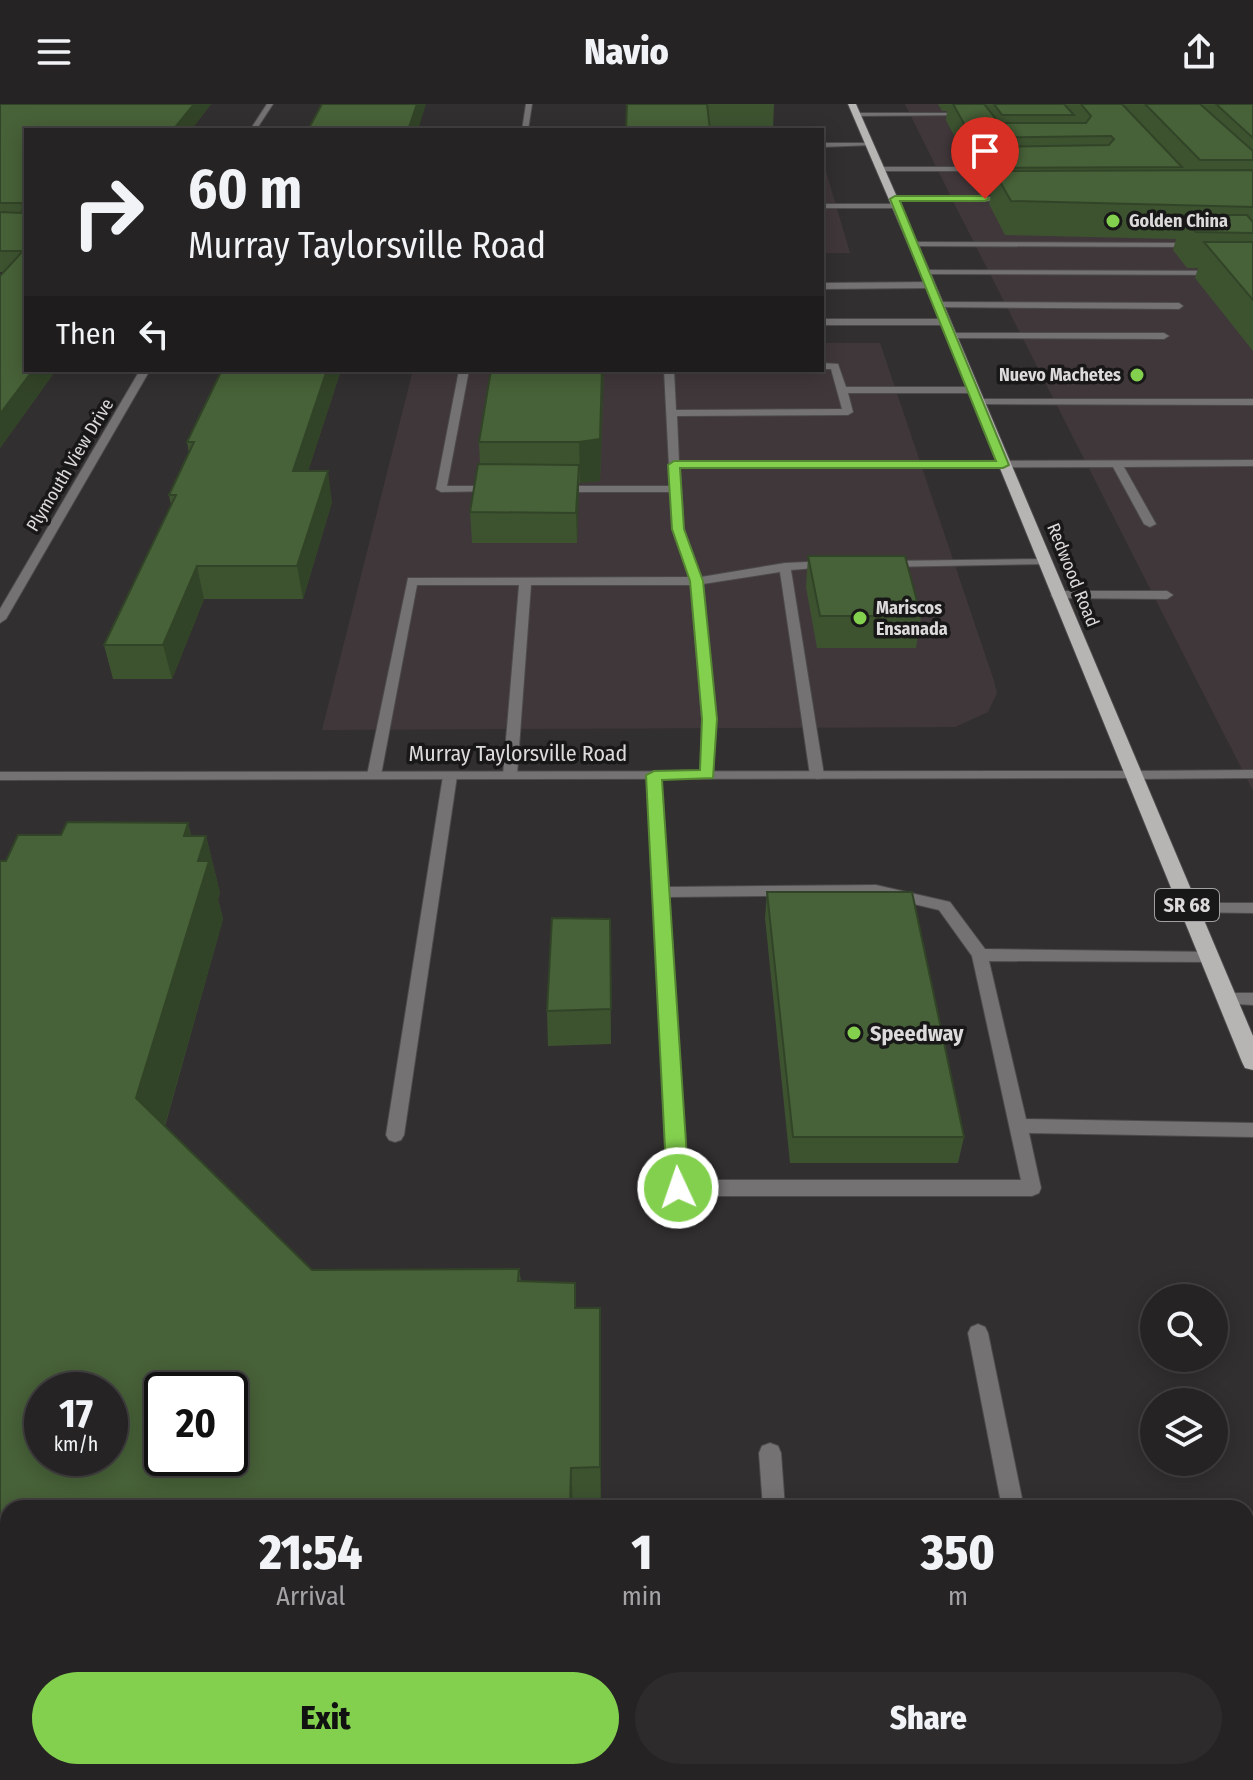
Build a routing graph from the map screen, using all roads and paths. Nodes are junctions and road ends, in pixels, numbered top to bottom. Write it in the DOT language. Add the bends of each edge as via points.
graph roads {
  1 [pos="270,104"];
  2 [pos="529,104"];
  3 [pos="855,109"];
  4 [pos="978,115"];
  5 [pos="254,128"];
  6 [pos="525,128"];
  7 [pos="824,145"];
  8 [pos="870,145"];
  9 [pos="998,165"];
  10 [pos="881,169"];
  11 [pos="1020,199"];
  12 [pos="896,202"];
  13 [pos="824,206"];
  14 [pos="913,244"];
  15 [pos="1211,245"];
  16 [pos="925,272"];
  17 [pos="1253,273"];
  18 [pos="824,284"];
  19 [pos="930,285"];
  20 [pos="938,305"];
  21 [pos="1179,306"];
  22 [pos="824,322"];
  23 [pos="945,322"];
  24 [pos="951,336"];
  25 [pos="1164,336"];
  26 [pos="824,366"];
  27 [pos="144,372"];
  28 [pos="464,372"];
  29 [pos="669,372"];
  30 [pos="842,390"];
  31 [pos="975,396"];
  32 [pos="1253,402"];
  33 [pos="672,413"];
  34 [pos="1253,463"];
  35 [pos="1117,464"];
  36 [pos="674,465"];
  37 [pos="1003,465"];
  38 [pos="503,489"];
  39 [pos="550,489"];
  40 [pos="675,489"];
  41 [pos="1150,524"];
  42 [pos="1044,562"];
  43 [pos="840,564"];
  44 [pos="870,564"];
  45 [pos="785,567"];
  46 [pos="525,581"];
  47 [pos="697,581"];
  48 [pos="1057,595"];
  49 [pos="1167,595"];
  50 [pos="0,619"];
  51 [pos="1253,774"];
  52 [pos="374,775"];
  53 [pos="510,775"];
  54 [pos="654,775"];
  55 [pos="708,775"];
  56 [pos="817,775"];
  57 [pos="1133,775"];
  58 [pos="0,776"];
  59 [pos="450,776"];
  60 [pos="661,892"];
  61 [pos="1188,908"];
  62 [pos="1253,908"];
  63 [pos="980,955"];
  64 [pos="1208,956"];
  65 [pos="1226,999"];
  66 [pos="1253,999"];
  67 [pos="1253,1062"];
  68 [pos="1018,1126"];
  69 [pos="1253,1130"];
  70 [pos="395,1135"];
  71 [pos="978,1333"];
  72 [pos="770,1453"];
  73 [pos="773,1500"];
  74 [pos="1011,1500"];
  1 -- 5 [label="street"];
  2 -- 6 [label="street"];
  3 -- 4 [label="street"];
  3 -- 8 [label="main road, Redwood Road / SR 68"];
  7 -- 8 [label="street"];
  8 -- 10 [label="main road, Redwood Road / SR 68"];
  9 -- 10 [label="street"];
  10 -- 12 [label="main road, Redwood Road / SR 68"];
  11 -- 12 [label="street"];
  12 -- 13 [label="street"];
  12 -- 14 [label="main road, Redwood Road / SR 68"];
  14 -- 15 [label="street"];
  14 -- 16 [label="main road, Redwood Road / SR 68"];
  16 -- 17 [label="street"];
  16 -- 19 [label="main road, Redwood Road / SR 68"];
  18 -- 19 [label="street"];
  19 -- 20 [label="main road, Redwood Road / SR 68"];
  20 -- 21 [label="street"];
  20 -- 23 [label="main road, Redwood Road / SR 68"];
  22 -- 23 [label="street"];
  23 -- 24 [label="main road, Redwood Road / SR 68"];
  24 -- 25 [label="street"];
  24 -- 31 [label="main road, Redwood Road / SR 68"];
  26 -- 30 [label="street" via="835,366"];
  27 -- 50 [label="street, Plymouth View Drive"];
  28 -- 38 [label="street" via="441,489"];
  29 -- 33 [label="street"];
  30 -- 31 [label="street"];
  30 -- 33 [label="street" via="848,412"];
  31 -- 32 [label="street"];
  31 -- 37 [label="main road, Redwood Road / SR 68"];
  33 -- 36 [label="street"];
  34 -- 35 [label="street"];
  35 -- 37 [label="street"];
  35 -- 41 [label="street"];
  36 -- 37 [label="street"];
  36 -- 40 [label="street"];
  37 -- 42 [label="main road, Redwood Road / SR 68"];
  39 -- 40 [label="street"];
  40 -- 47 [label="street" via="678,529"];
  42 -- 44 [label="street"];
  42 -- 48 [label="main road, Redwood Road / SR 68"];
  43 -- 45 [label="street"];
  45 -- 47 [label="street"];
  45 -- 56 [label="street"];
  46 -- 47 [label="street"];
  46 -- 52 [label="street" via="412,581"];
  46 -- 53 [label="street"];
  47 -- 55 [label="street" via="709,719"];
  48 -- 49 [label="street"];
  48 -- 57 [label="main road, Redwood Road / SR 68"];
  51 -- 57 [label="street, Murray Taylorsville Road"];
  52 -- 58 [label="street, Murray Taylorsville Road"];
  52 -- 59 [label="street, Murray Taylorsville Road"];
  53 -- 54 [label="street, Murray Taylorsville Road"];
  53 -- 59 [label="street, Murray Taylorsville Road"];
  54 -- 55 [label="street, Murray Taylorsville Road"];
  54 -- 60 [label="street"];
  55 -- 56 [label="street, Murray Taylorsville Road"];
  56 -- 57 [label="street, Murray Taylorsville Road"];
  57 -- 61 [label="main road, Redwood Road / SR 68"];
  59 -- 70 [label="street"];
  60 -- 63 [label="street" via="876,890 944,906"];
  60 -- 68 [label="street" via="678,1188 1032,1188"];
  61 -- 62 [label="street"];
  61 -- 64 [label="main road, Redwood Road / SR 68"];
  63 -- 64 [label="street"];
  63 -- 68 [label="street"];
  64 -- 65 [label="main road, Redwood Road / SR 68"];
  65 -- 66 [label="street"];
  65 -- 67 [label="main road, Redwood Road / SR 68"];
  68 -- 69 [label="street"];
  71 -- 74 [label="street"];
  72 -- 73 [label="street"];
}
